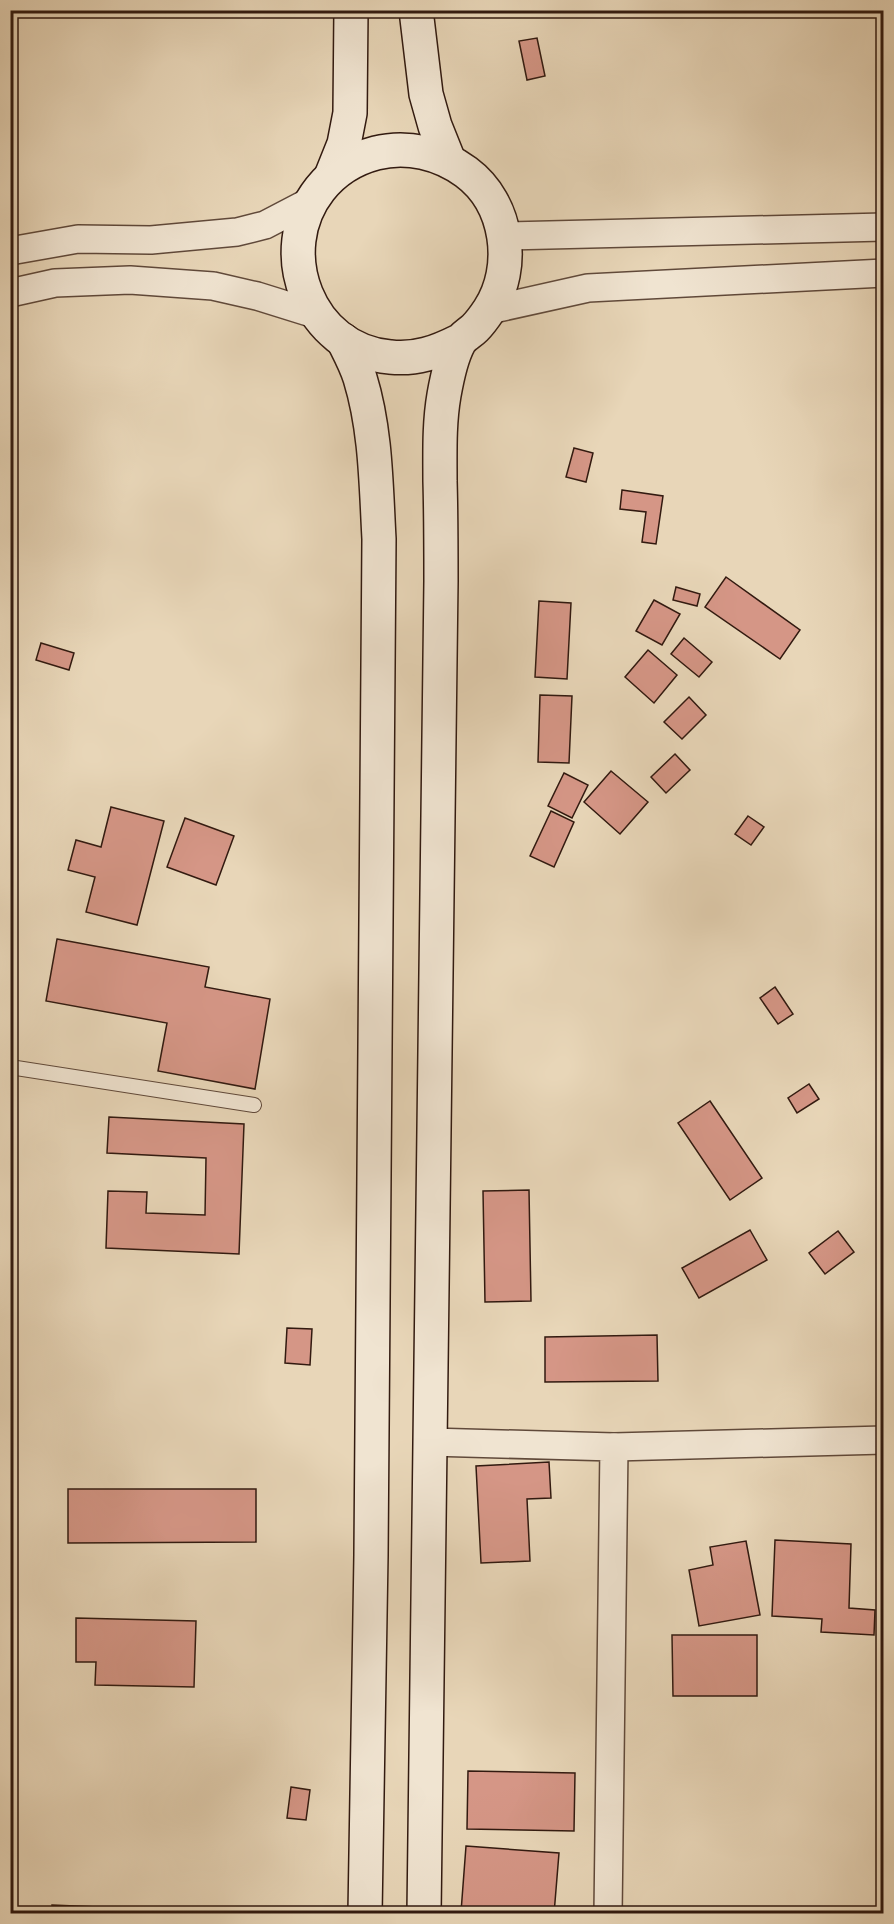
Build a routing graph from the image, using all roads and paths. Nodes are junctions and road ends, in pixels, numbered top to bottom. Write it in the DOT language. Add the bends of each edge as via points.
graph roads {
  1 [pos="351,10"];
  2 [pos="416,10"];
  3 [pos="449,161"];
  4 [pos="332,174"];
  5 [pos="310,201"];
  6 [pos="884,227"];
  7 [pos="504,236"];
  8 [pos="10,251"];
  9 [pos="884,273"];
  10 [pos="10,293"];
  11 [pos="489,310"];
  12 [pos="318,315"];
  13 [pos="343,340"];
  14 [pos="459,341"];
  15 [pos="10,1067"];
  16 [pos="254,1105"];
  17 [pos="884,1440"];
  18 [pos="430,1442"];
  19 [pos="614,1447"];
  20 [pos="365,1914"];
  21 [pos="424,1914"];
  22 [pos="608,1914"];
  1 -- 4 [label="main road" via="351,113"];
  2 -- 3 [label="main road" via="426,94"];
  3 -- 4 [label="main road" via="420,151 389,150 359,158"];
  3 -- 7 [label="main road" via="483,189 495,207"];
  4 -- 5 [label="main road"];
  5 -- 8 [label="street" via="265,225 237,232 151,240 78,239"];
  5 -- 12 [label="main road" via="300,229 297,259 303,289"];
  6 -- 7 [label="street"];
  7 -- 11 [label="main road" via="505,270"];
  9 -- 11 [label="street" via="588,288"];
  10 -- 12 [label="street" via="55,283 130,280 189,284 257,296"];
  11 -- 14 [label="main road"];
  12 -- 13 [label="main road"];
  13 -- 14 [label="main road" via="389,357 438,352"];
  13 -- 20 [label="main road" via="360,376 368,408 379,539"];
  14 -- 18 [label="main road" via="449,370 440,433"];
  15 -- 16 [label="lane"];
  17 -- 19 [label="street"];
  18 -- 19 [label="street"];
  18 -- 21 [label="main road"];
  19 -- 22 [label="street"];
}
